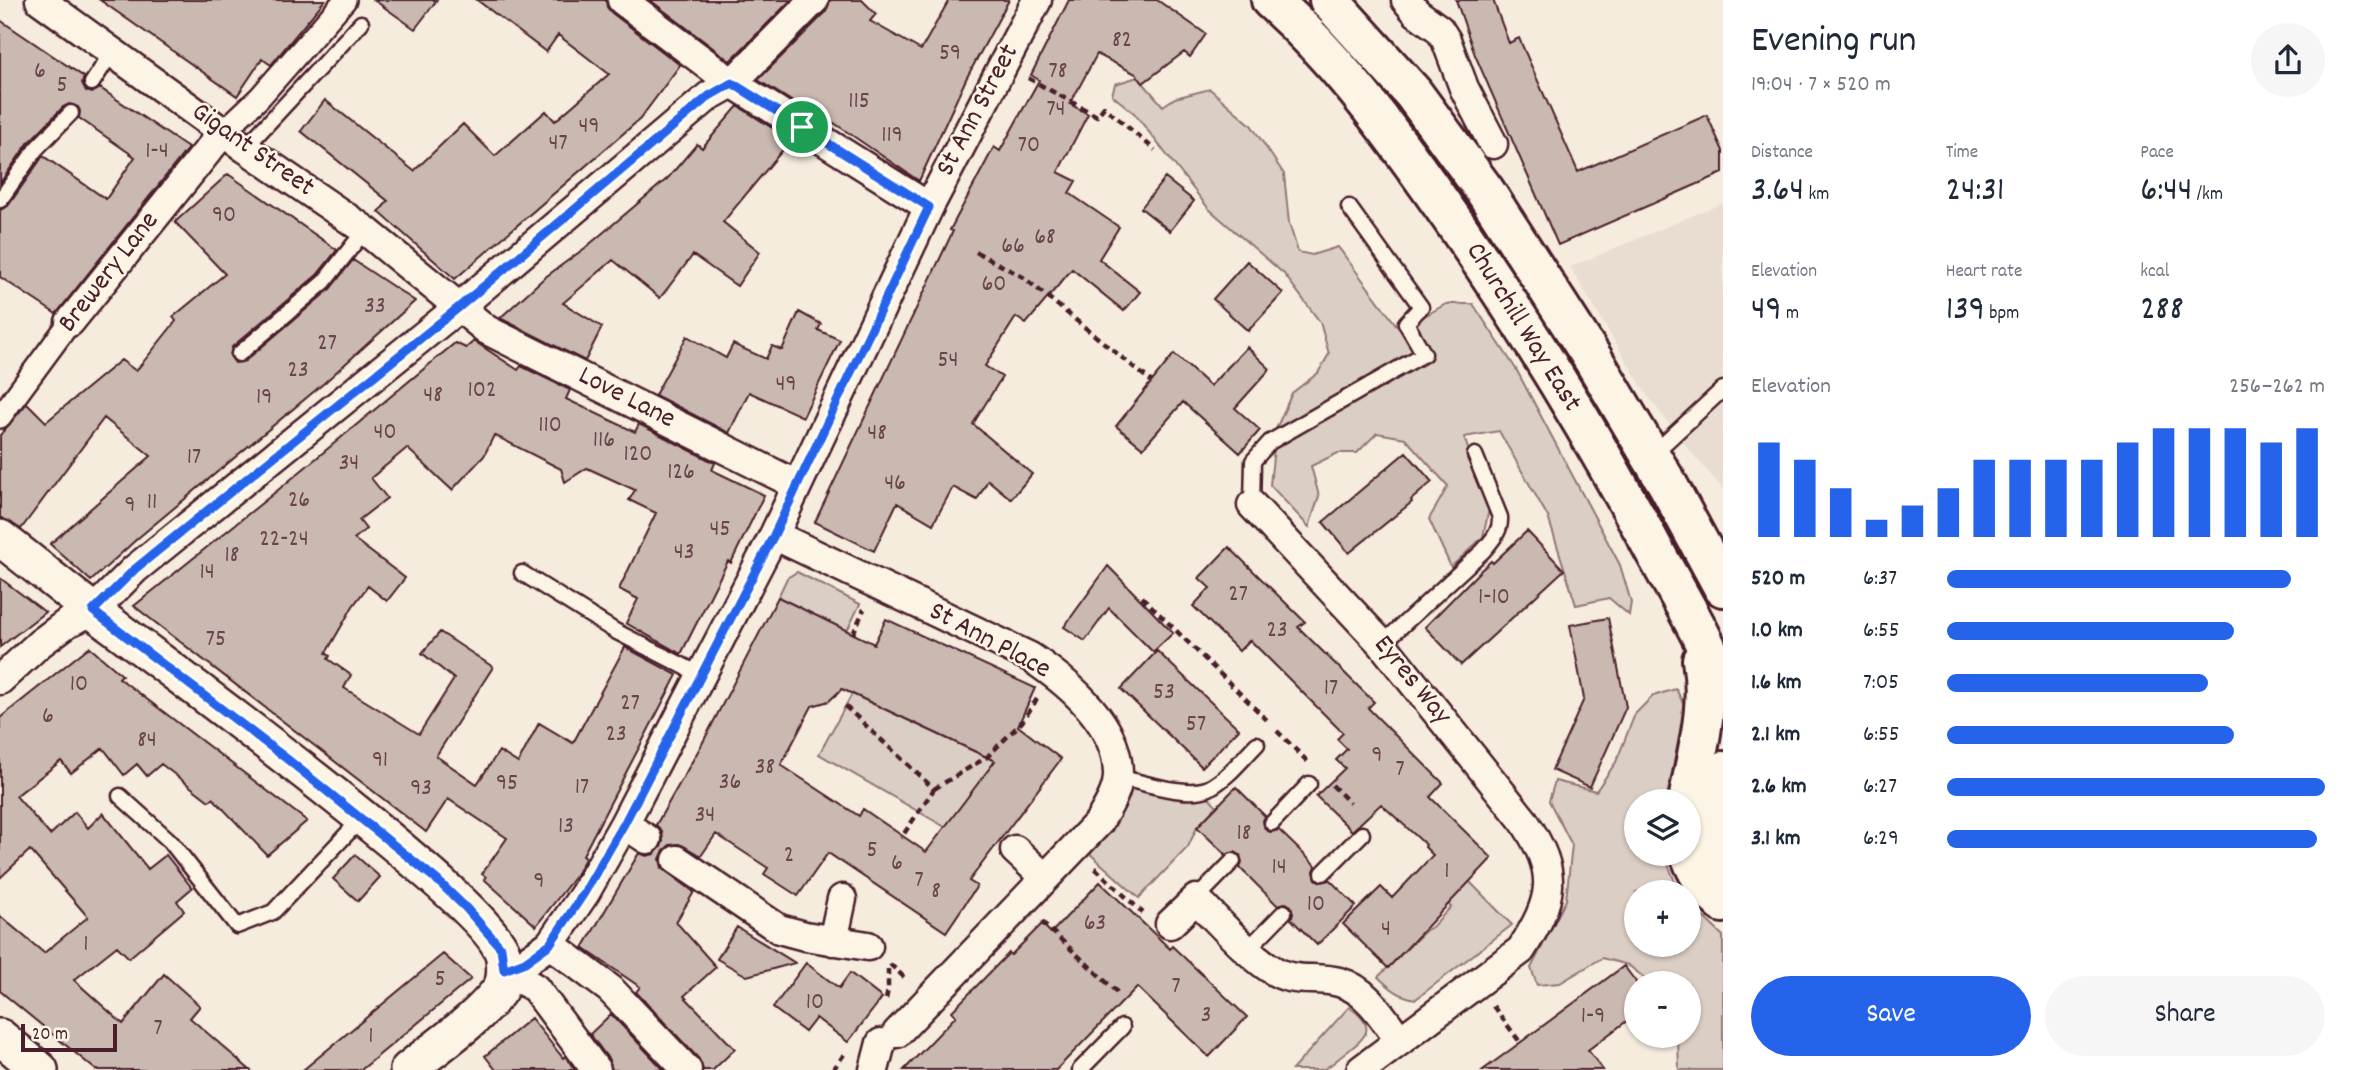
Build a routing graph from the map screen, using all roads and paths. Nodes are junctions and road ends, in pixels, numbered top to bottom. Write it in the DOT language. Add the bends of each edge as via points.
graph roads {
  1 [pos="40,0"];
  2 [pos="345,0"];
  3 [pos="622,0"];
  4 [pos="814,0"];
  5 [pos="1038,0"];
  6 [pos="1271,0"];
  7 [pos="1329,0"];
  8 [pos="1406,0"];
  9 [pos="361,23"];
  10 [pos="113,52"];
  11 [pos="1004,65"];
  12 [pos="92,83"];
  13 [pos="732,83"];
  14 [pos="71,113"];
  15 [pos="234,140"];
  16 [pos="1493,144"];
  17 [pos="1155,150"];
  18 [pos="0,200"];
  19 [pos="929,207"];
  20 [pos="1349,207"];
  21 [pos="365,230"];
  22 [pos="976,252"];
  23 [pos="458,308"];
  24 [pos="70,322"];
  25 [pos="239,354"];
  26 [pos="1152,382"];
  27 [pos="1723,389"];
  28 [pos="0,418"];
  29 [pos="1475,455"];
  30 [pos="1651,456"];
  31 [pos="797,485"];
  32 [pos="1252,505"];
  33 [pos="774,535"];
  34 [pos="0,538"];
  35 [pos="522,573"];
  36 [pos="1723,587"];
  37 [pos="1142,597"];
  38 [pos="93,611"];
  39 [pos="1696,630"];
  40 [pos="1382,644"];
  41 [pos="1054,673"];
  42 [pos="701,675"];
  43 [pos="0,680"];
  44 [pos="1723,690"];
  45 [pos="845,706"];
  46 [pos="1257,744"];
  47 [pos="1311,764"];
  48 [pos="1723,771"];
  49 [pos="1118,777"];
  50 [pos="1331,783"];
  51 [pos="1309,784"];
  52 [pos="934,789"];
  53 [pos="1691,789"];
  54 [pos="120,796"];
  55 [pos="1350,803"];
  56 [pos="362,818"];
  57 [pos="1272,822"];
  58 [pos="624,824"];
  59 [pos="1362,834"];
  60 [pos="901,838"];
  61 [pos="647,839"];
  62 [pos="1074,849"];
  63 [pos="1016,850"];
  64 [pos="677,860"];
  65 [pos="1233,861"];
  66 [pos="1694,866"];
  67 [pos="1723,868"];
  68 [pos="1323,873"];
  69 [pos="1045,878"];
  70 [pos="842,899"];
  71 [pos="1196,899"];
  72 [pos="1021,903"];
  73 [pos="1723,903"];
  74 [pos="1284,912"];
  75 [pos="1170,924"];
  76 [pos="833,941"];
  77 [pos="550,944"];
  78 [pos="868,946"];
  79 [pos="1248,949"];
  80 [pos="504,970"];
  81 [pos="1476,984"];
  82 [pos="1118,993"];
  83 [pos="928,1000"];
  84 [pos="1122,1027"];
  85 [pos="0,1037"];
  86 [pos="1400,1041"];
  87 [pos="1520,1042"];
  88 [pos="884,1049"];
  89 [pos="40,1070"];
  90 [pos="408,1070"];
  91 [pos="596,1070"];
  92 [pos="687,1070"];
  93 [pos="1080,1070"];
  94 [pos="1361,1070"];
  1 -- 10 [label="street, Gigant Street"];
  2 -- 15 [label="street" via="258,98"];
  3 -- 13 [label="street"];
  4 -- 13 [label="street"];
  5 -- 11 [label="street, St Ann Street"];
  6 -- 39 [label="highway, Churchill Way East" via="1346,77 1463,233 1623,493"];
  7 -- 30 [label="highway, Churchill Way East" via="1413,93 1485,191"];
  8 -- 16 [label="street" via="1439,29"];
  9 -- 15 [label="lane"];
  10 -- 12 [label="lane"];
  10 -- 15 [label="street, Gigant Street"];
  11 -- 17 [label="path" via="1097,116 1104,107"];
  11 -- 19 [label="street, St Ann Street"];
  13 -- 19 [label="street"];
  13 -- 23 [label="street" via="709,96"];
  14 -- 18 [label="lane" via="36,149"];
  15 -- 21 [label="street, Gigant Street"];
  15 -- 24 [label="street, Brewery Lane"];
  19 -- 31 [label="street, St Ann Street"];
  20 -- 32 [label="lane" via="1421,307 1406,323 1424,354 1270,442 1253,461"];
  21 -- 23 [label="street, Gigant Street"];
  21 -- 25 [label="lane" via="324,282"];
  22 -- 26 [label="path" via="1023,276"];
  23 -- 31 [label="street, Love Lane" via="486,330"];
  23 -- 38 [label="street" via="135,569"];
  24 -- 28 [label="street, Brewery Lane"];
  27 -- 30 [label="lane"];
  29 -- 40 [label="lane" via="1501,526 1483,551"];
  30 -- 36 [label="highway, Churchill Way East"];
  31 -- 33 [label="street, St Ann Street"];
  32 -- 40 [label="street, Eyres Way"];
  33 -- 41 [label="street, St Ann Place" via="1030,657"];
  33 -- 42 [label="street, St Ann Street"];
  34 -- 38 [label="street"];
  35 -- 42 [label="lane" via="615,631"];
  37 -- 47 [label="path"];
  38 -- 43 [label="street" via="39,644"];
  38 -- 56 [label="street"];
  39 -- 44 [label="highway, Churchill Way East"];
  39 -- 53 [label="highway" via="1706,696"];
  40 -- 81 [label="street, Eyres Way" via="1524,821 1541,846 1550,873 1545,904 1521,950"];
  41 -- 49 [label="street, St Ann Place" via="1095,715 1113,744"];
  41 -- 52 [label="path" via="1021,723 986,757"];
  42 -- 58 [label="street, St Ann Street"];
  45 -- 52 [label="path"];
  46 -- 49 [label="lane" via="1209,788 1189,792"];
  48 -- 67 [label="highway" via="1710,835"];
  49 -- 62 [label="street, St Ann Place" via="1112,801"];
  50 -- 55 [label="path"];
  51 -- 57 [label="lane"];
  52 -- 60 [label="path"];
  54 -- 56 [label="lane" via="170,841 237,926 273,912"];
  56 -- 80 [label="street" via="466,908 501,948"];
  58 -- 61 [label="street"];
  58 -- 77 [label="street, St Ann Street"];
  59 -- 68 [label="lane"];
  62 -- 69 [label="street, St Ann Place"];
  62 -- 75 [label="path" via="1162,931"];
  63 -- 69 [label="street"];
  64 -- 76 [label="street" via="779,929"];
  65 -- 71 [label="lane"];
  66 -- 73 [label="highway"];
  69 -- 72 [label="street, St Ann Place"];
  70 -- 76 [label="street"];
  71 -- 75 [label="street"];
  71 -- 79 [label="street"];
  72 -- 82 [label="path"];
  72 -- 83 [label="street, St Ann Place"];
  74 -- 79 [label="lane"];
  76 -- 78 [label="street"];
  77 -- 80 [label="street, St Ann Street"];
  77 -- 92 [label="street" via="610,989"];
  78 -- 83 [label="path"];
  79 -- 86 [label="street" via="1274,971 1292,979 1339,982 1357,990"];
  80 -- 90 [label="street" via="501,988 481,1010"];
  80 -- 91 [label="street" via="535,988"];
  81 -- 86 [label="street"];
  81 -- 87 [label="path"];
  83 -- 88 [label="street, St Ann Place"];
  84 -- 93 [label="lane"];
  85 -- 89 [label="street"];
  86 -- 94 [label="street"];
}
